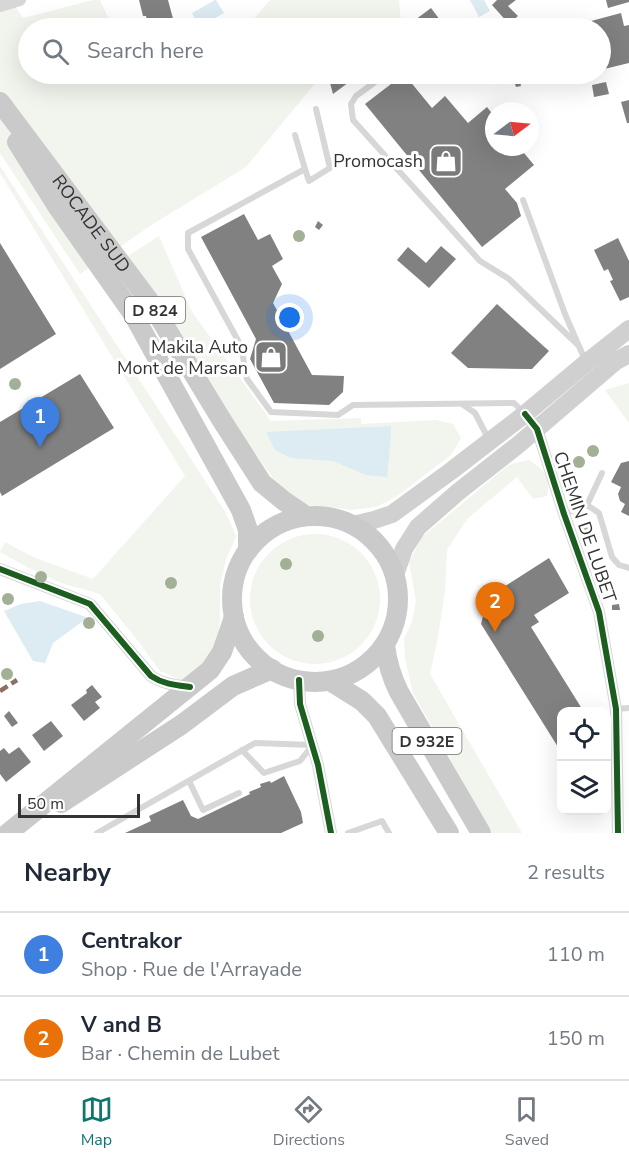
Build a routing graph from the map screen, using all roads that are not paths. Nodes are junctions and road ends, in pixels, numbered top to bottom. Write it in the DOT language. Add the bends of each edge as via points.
graph roads {
  1 [pos="20,0"];
  2 [pos="0,6"];
  3 [pos="372,84"];
  4 [pos="0,102"];
  5 [pos="316,109"];
  6 [pos="0,115"];
  7 [pos="295,135"];
  8 [pos="305,169"];
  9 [pos="523,200"];
  10 [pos="629,329"];
  11 [pos="578,345"];
  12 [pos="629,354"];
  13 [pos="585,368"];
  14 [pos="462,403"];
  15 [pos="525,414"];
  16 [pos="537,429"];
  17 [pos="490,441"];
  18 [pos="602,473"];
  19 [pos="586,505"];
  20 [pos="564,513"];
  21 [pos="306,516"];
  22 [pos="353,525"];
  23 [pos="249,550"];
  24 [pos="629,568"];
  25 [pos="0,569"];
  26 [pos="395,575"];
  27 [pos="234,617"];
  28 [pos="385,645"];
  29 [pos="272,669"];
  30 [pos="299,680"];
  31 [pos="330,681"];
  32 [pos="190,687"];
  33 [pos="629,708"];
  34 [pos="616,709"];
  35 [pos="312,745"];
  36 [pos="242,750"];
  37 [pos="189,781"];
  38 [pos="239,793"];
  39 [pos="8,833"];
  40 [pos="13,833"];
  41 [pos="97,833"];
  42 [pos="331,833"];
  43 [pos="348,833"];
  44 [pos="389,833"];
  45 [pos="449,833"];
  46 [pos="481,833"];
  47 [pos="618,833"];
  1 -- 2 [label="street"];
  3 -- 11 [label="lane" via="351,104 353,120 480,261 509,279"];
  4 -- 21 [label="main road, ROCADE SUD / D 824" via="150,302 262,483"];
  5 -- 8 [label="lane" via="330,168 309,181"];
  6 -- 23 [label="main road, ROCADE SUD / D 824" via="57,206 133,314 241,510"];
  7 -- 8 [label="lane"];
  8 -- 14 [label="lane" via="188,233 188,249 241,346 247,379 271,412 338,415 353,405"];
  9 -- 11 [label="lane"];
  10 -- 13 [label="main road"];
  11 -- 13 [label="lane"];
  12 -- 16 [label="main road" via="580,388"];
  13 -- 15 [label="main road"];
  14 -- 15 [label="lane" via="514,403"];
  14 -- 17 [label="lane" via="475,413"];
  15 -- 16 [label="street, CHEMIN DE LUBET"];
  15 -- 17 [label="main road"];
  16 -- 20 [label="street, CHEMIN DE LUBET"];
  16 -- 26 [label="main road" via="418,527 404,549"];
  17 -- 22 [label="main road" via="392,514"];
  18 -- 19 [label="lane"];
  19 -- 20 [label="lane"];
  19 -- 24 [label="lane" via="599,513 612,557"];
  20 -- 34 [label="street, CHEMIN DE LUBET" via="599,612"];
  21 -- 22 [label="main road" via="330,517"];
  21 -- 23 [label="main road" via="264,533"];
  22 -- 26 [label="main road" via="371,537 386,555"];
  23 -- 27 [label="main road" via="237,570 232,593"];
  25 -- 32 [label="street" via="90,604 151,676 168,684"];
  26 -- 28 [label="main road" via="395,623"];
  27 -- 29 [label="main road" via="255,656"];
  27 -- 32 [label="main road" via="222,652 210,670"];
  28 -- 31 [label="main road" via="351,674"];
  28 -- 46 [label="main road, D 932E" via="387,663 399,692"];
  29 -- 30 [label="main road"];
  29 -- 40 [label="main road" via="233,686 181,725"];
  30 -- 31 [label="main road"];
  30 -- 35 [label="street" via="300,704"];
  31 -- 45 [label="main road, D 932E" via="362,701 377,716"];
  32 -- 39 [label="main road"];
  33 -- 34 [label="lane"];
  34 -- 47 [label="street, CHEMIN DE LUBET"];
  35 -- 36 [label="lane" via="255,743"];
  35 -- 36 [label="lane" via="300,761 264,773"];
  35 -- 42 [label="street"];
  36 -- 37 [label="lane"];
  37 -- 38 [label="lane" via="203,810"];
  37 -- 41 [label="lane"];
  43 -- 44 [label="lane" via="382,821"];
}
